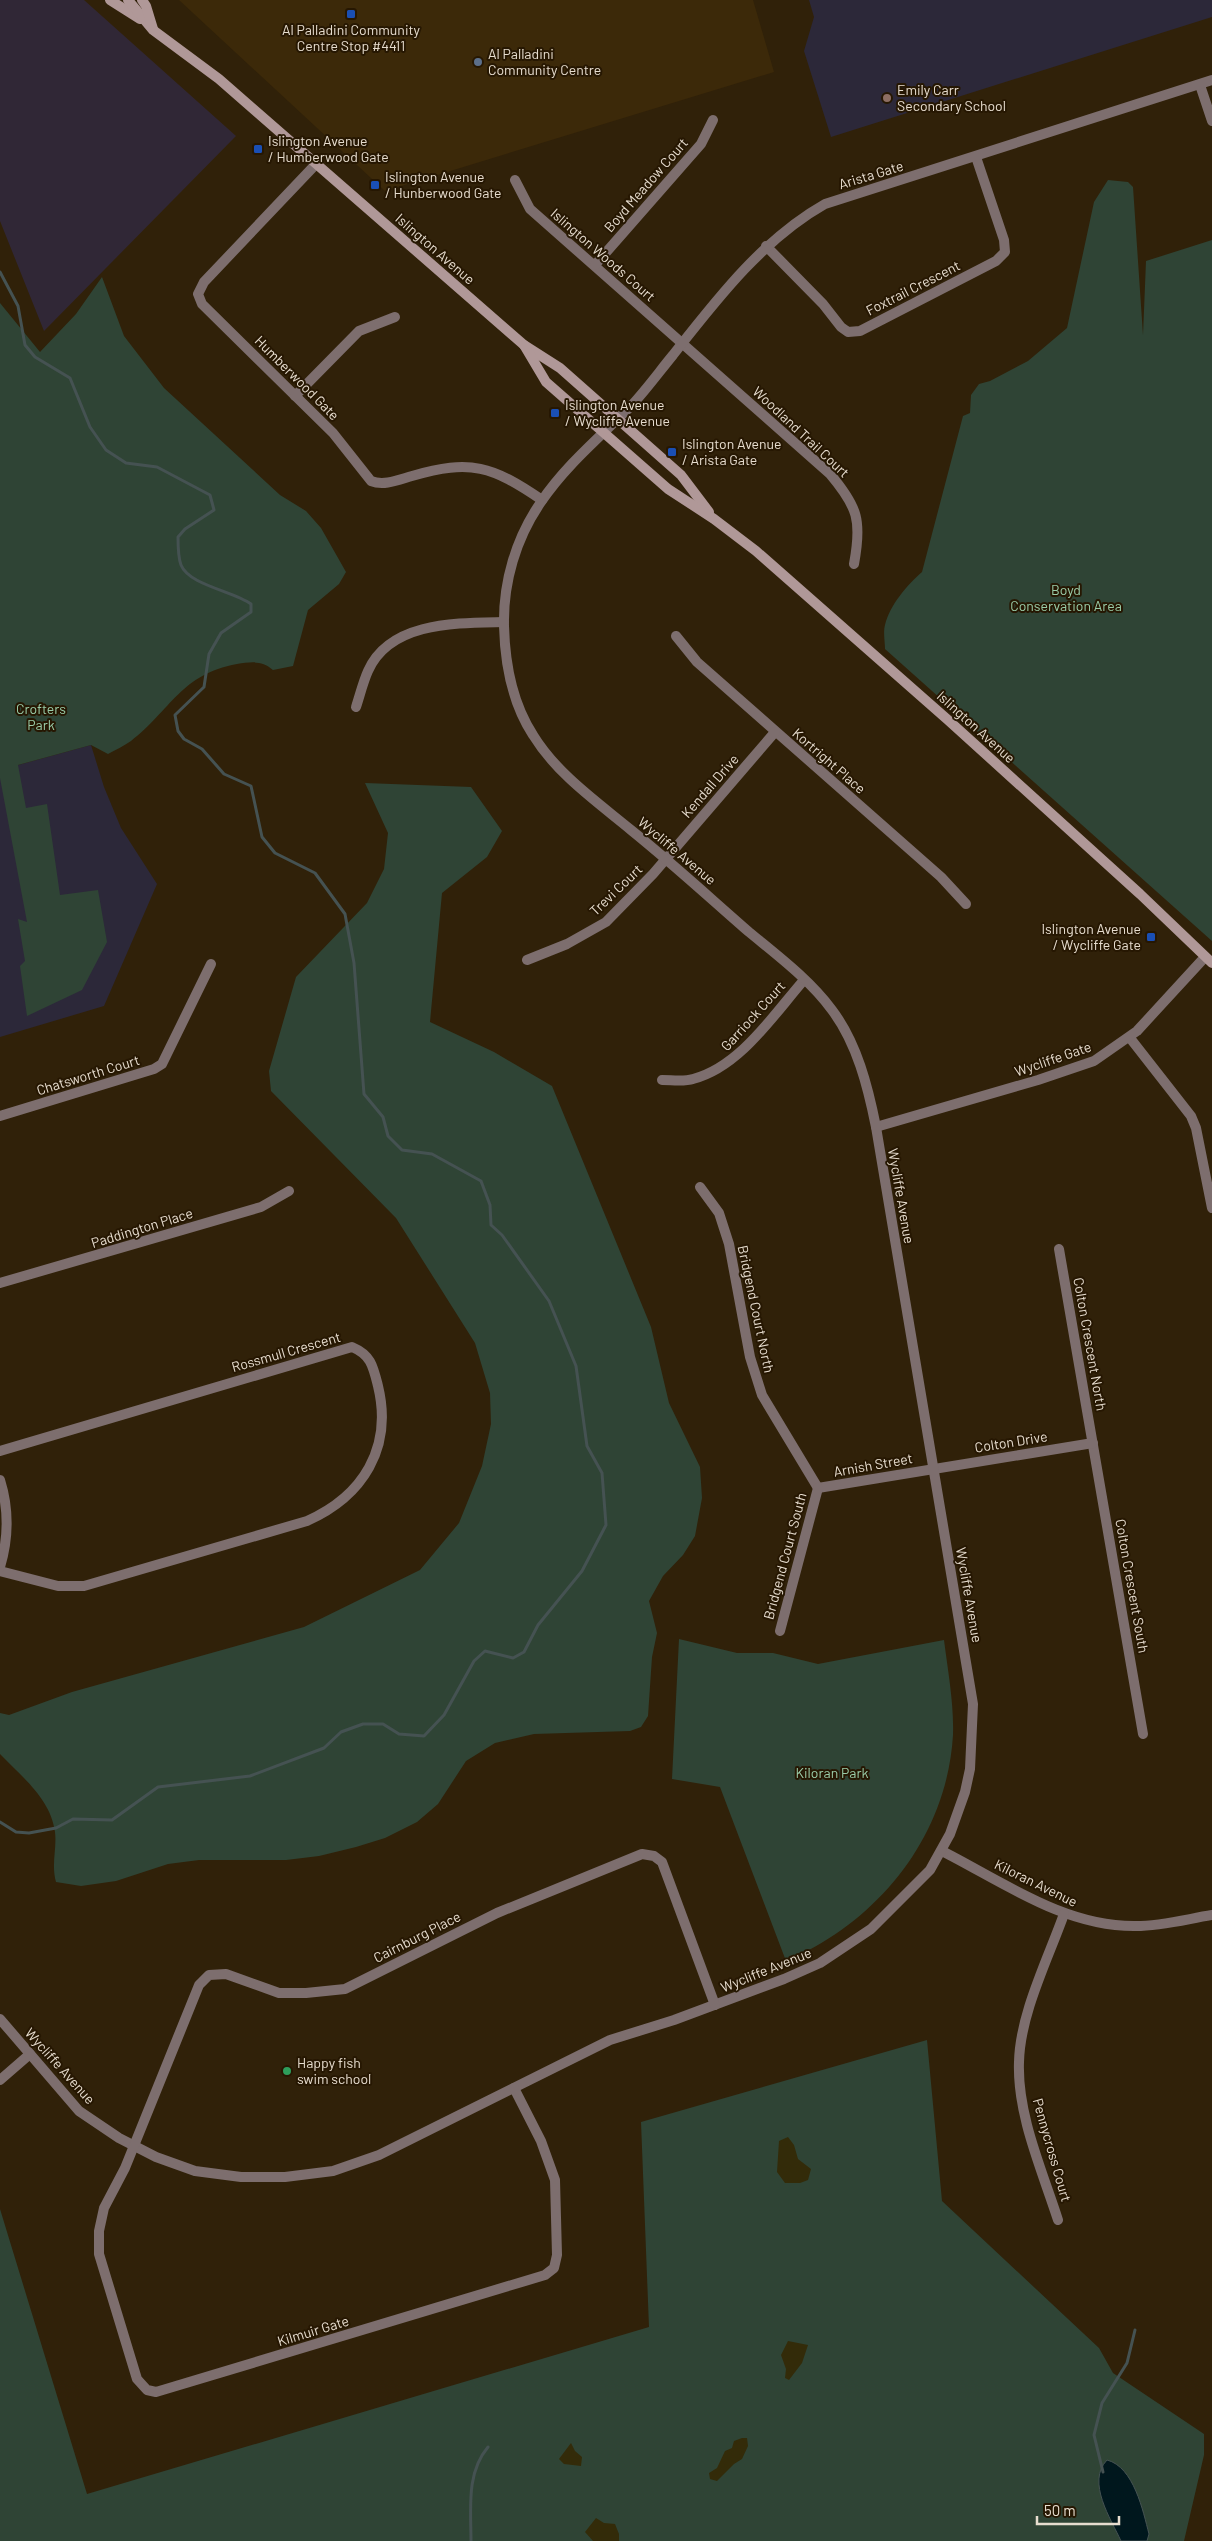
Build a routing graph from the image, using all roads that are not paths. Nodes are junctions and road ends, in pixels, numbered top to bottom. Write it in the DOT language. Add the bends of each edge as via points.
graph roads {
  1 [pos="110,0"];
  2 [pos="128,0"];
  3 [pos="142,0"];
  4 [pos="143,21"];
  5 [pos="153,30"];
  6 [pos="1212,80"];
  7 [pos="1200,85"];
  8 [pos="713,120"];
  9 [pos="1212,121"];
  10 [pos="976,157"];
  11 [pos="317,163"];
  12 [pos="515,180"];
  13 [pos="766,246"];
  14 [pos="595,265"];
  15 [pos="395,317"];
  16 [pos="683,342"];
  17 [pos="524,345"];
  18 [pos="295,396"];
  19 [pos="617,419"];
  20 [pos="603,432"];
  21 [pos="542,500"];
  22 [pos="714,519"];
  23 [pos="854,564"];
  24 [pos="504,622"];
  25 [pos="676,636"];
  26 [pos="356,707"];
  27 [pos="775,732"];
  28 [pos="666,858"];
  29 [pos="966,904"];
  30 [pos="527,960"];
  31 [pos="1209,960"];
  32 [pos="211,964"];
  33 [pos="804,980"];
  34 [pos="1130,1038"];
  35 [pos="662,1080"];
  36 [pos="0,1116"];
  37 [pos="876,1127"];
  38 [pos="700,1187"];
  39 [pos="289,1190"];
  40 [pos="1212,1208"];
  41 [pos="1059,1249"];
  42 [pos="0,1284"];
  43 [pos="1093,1443"];
  44 [pos="0,1452"];
  45 [pos="933,1468"];
  46 [pos="0,1480"];
  47 [pos="818,1488"];
  48 [pos="0,1567"];
  49 [pos="0,1571"];
  50 [pos="780,1631"];
  51 [pos="1143,1734"];
  52 [pos="942,1851"];
  53 [pos="1064,1914"];
  54 [pos="1212,1915"];
  55 [pos="715,2005"];
  56 [pos="0,2019"];
  57 [pos="30,2054"];
  58 [pos="0,2080"];
  59 [pos="514,2088"];
  60 [pos="134,2146"];
  61 [pos="1058,2220"];
  1 -- 4 [label="main road, Islington Avenue"];
  2 -- 4 [label="main road, Islington Avenue"];
  3 -- 5 [label="main road"];
  4 -- 5 [label="main road, Islington Avenue"];
  5 -- 11 [label="main road, Islington Avenue" via="219,79"];
  6 -- 7 [label="street, Arista Gate"];
  7 -- 9 [label="street"];
  7 -- 10 [label="street, Arista Gate"];
  8 -- 14 [label="street, Boyd Meadow Court" via="701,144"];
  10 -- 13 [label="street, Arista Gate" via="825,204 801,217"];
  10 -- 13 [label="street, Foxtrail Crescent" via="1004,240 1004,252 996,261 860,331 848,332 841,327"];
  11 -- 17 [label="main road, Islington Avenue"];
  11 -- 18 [label="street, Humberwood Gate" via="204,282 198,294 202,304"];
  12 -- 14 [label="street, Islington Woods Court" via="530,209"];
  13 -- 16 [label="street, Arista Gate"];
  14 -- 16 [label="street, Islington Woods Court"];
  15 -- 18 [label="street" via="359,332"];
  16 -- 19 [label="street, Arista Gate"];
  16 -- 23 [label="street, Woodland Trail Court" via="840,486 856,514 859,536"];
  17 -- 19 [label="main road, Islington Avenue" via="560,368"];
  17 -- 20 [label="main road, Islington Avenue" via="546,382"];
  18 -- 21 [label="street, Humberwood Gate" via="333,433 370,481 379,484 437,469 466,466 498,473"];
  19 -- 20 [label="street, Arista Gate"];
  19 -- 22 [label="main road, Islington Avenue" via="681,475"];
  20 -- 21 [label="street, Wycliffe Avenue"];
  20 -- 22 [label="main road, Islington Avenue" via="668,489"];
  21 -- 24 [label="street, Wycliffe Avenue" via="516,551 509,577"];
  22 -- 31 [label="main road, Islington Avenue" via="756,551 948,720"];
  24 -- 26 [label="street" via="422,628 388,645 368,669"];
  24 -- 28 [label="street, Wycliffe Avenue" via="505,654 515,701 533,735 558,768"];
  25 -- 27 [label="street, Kortright Place" via="697,662"];
  27 -- 28 [label="street, Kendall Drive"];
  27 -- 29 [label="street, Kortright Place" via="941,877"];
  28 -- 30 [label="street, Trevi Court" via="606,922 567,944"];
  28 -- 33 [label="street, Wycliffe Avenue"];
  31 -- 34 [label="street, Wycliffe Gate"];
  32 -- 36 [label="street, Chatsworth Court" via="162,1064"];
  33 -- 35 [label="street, Garriock Court" via="727,1064 692,1080"];
  33 -- 37 [label="street, Wycliffe Avenue" via="832,1010 847,1033 862,1073"];
  34 -- 37 [label="street, Wycliffe Gate" via="1087,1064"];
  34 -- 40 [label="street" via="1191,1116"];
  37 -- 45 [label="street, Wycliffe Avenue"];
  38 -- 47 [label="street, Bridgend Court North" via="719,1213 729,1244 750,1357 762,1395"];
  39 -- 42 [label="street, Paddington Place" via="261,1207"];
  41 -- 43 [label="street, Colton Crescent North"];
  43 -- 45 [label="street, Colton Drive"];
  43 -- 51 [label="street, Colton Crescent South"];
  44 -- 49 [label="street, Rossmull Crescent" via="352,1347 365,1352 379,1389 382,1434 376,1452 357,1487 327,1512 307,1521 84,1586 58,1586"];
  45 -- 47 [label="street, Arnish Street"];
  45 -- 52 [label="street, Wycliffe Avenue" via="969,1672 974,1725 965,1792"];
  46 -- 48 [label="street" via="7,1518"];
  47 -- 50 [label="street, Bridgend Court South"];
  52 -- 53 [label="street, Kiloran Avenue"];
  52 -- 55 [label="street, Wycliffe Avenue" via="930,1870 871,1929 820,1963"];
  53 -- 54 [label="street, Kiloran Avenue" via="1098,1923 1135,1926"];
  53 -- 61 [label="street, Pennycross Court" via="1025,2025 1018,2062 1027,2122"];
  55 -- 59 [label="street, Wycliffe Avenue" via="610,2040"];
  55 -- 60 [label="street, Cairnburg Place" via="662,1862 654,1856 642,1854 496,1913 344,1989 280,1992 226,1974 209,1975 199,1985"];
  56 -- 57 [label="street, Wycliffe Avenue"];
  57 -- 58 [label="street"];
  57 -- 60 [label="street, Wycliffe Avenue" via="79,2111"];
  59 -- 60 [label="street, Wycliffe Avenue" via="379,2155 333,2170 285,2177 241,2177 195,2171"];
  59 -- 60 [label="street, Kilmuir Gate" via="541,2141 555,2180 557,2255 554,2268 545,2275 156,2392 147,2390 137,2379 99,2254 104,2208"];
}
